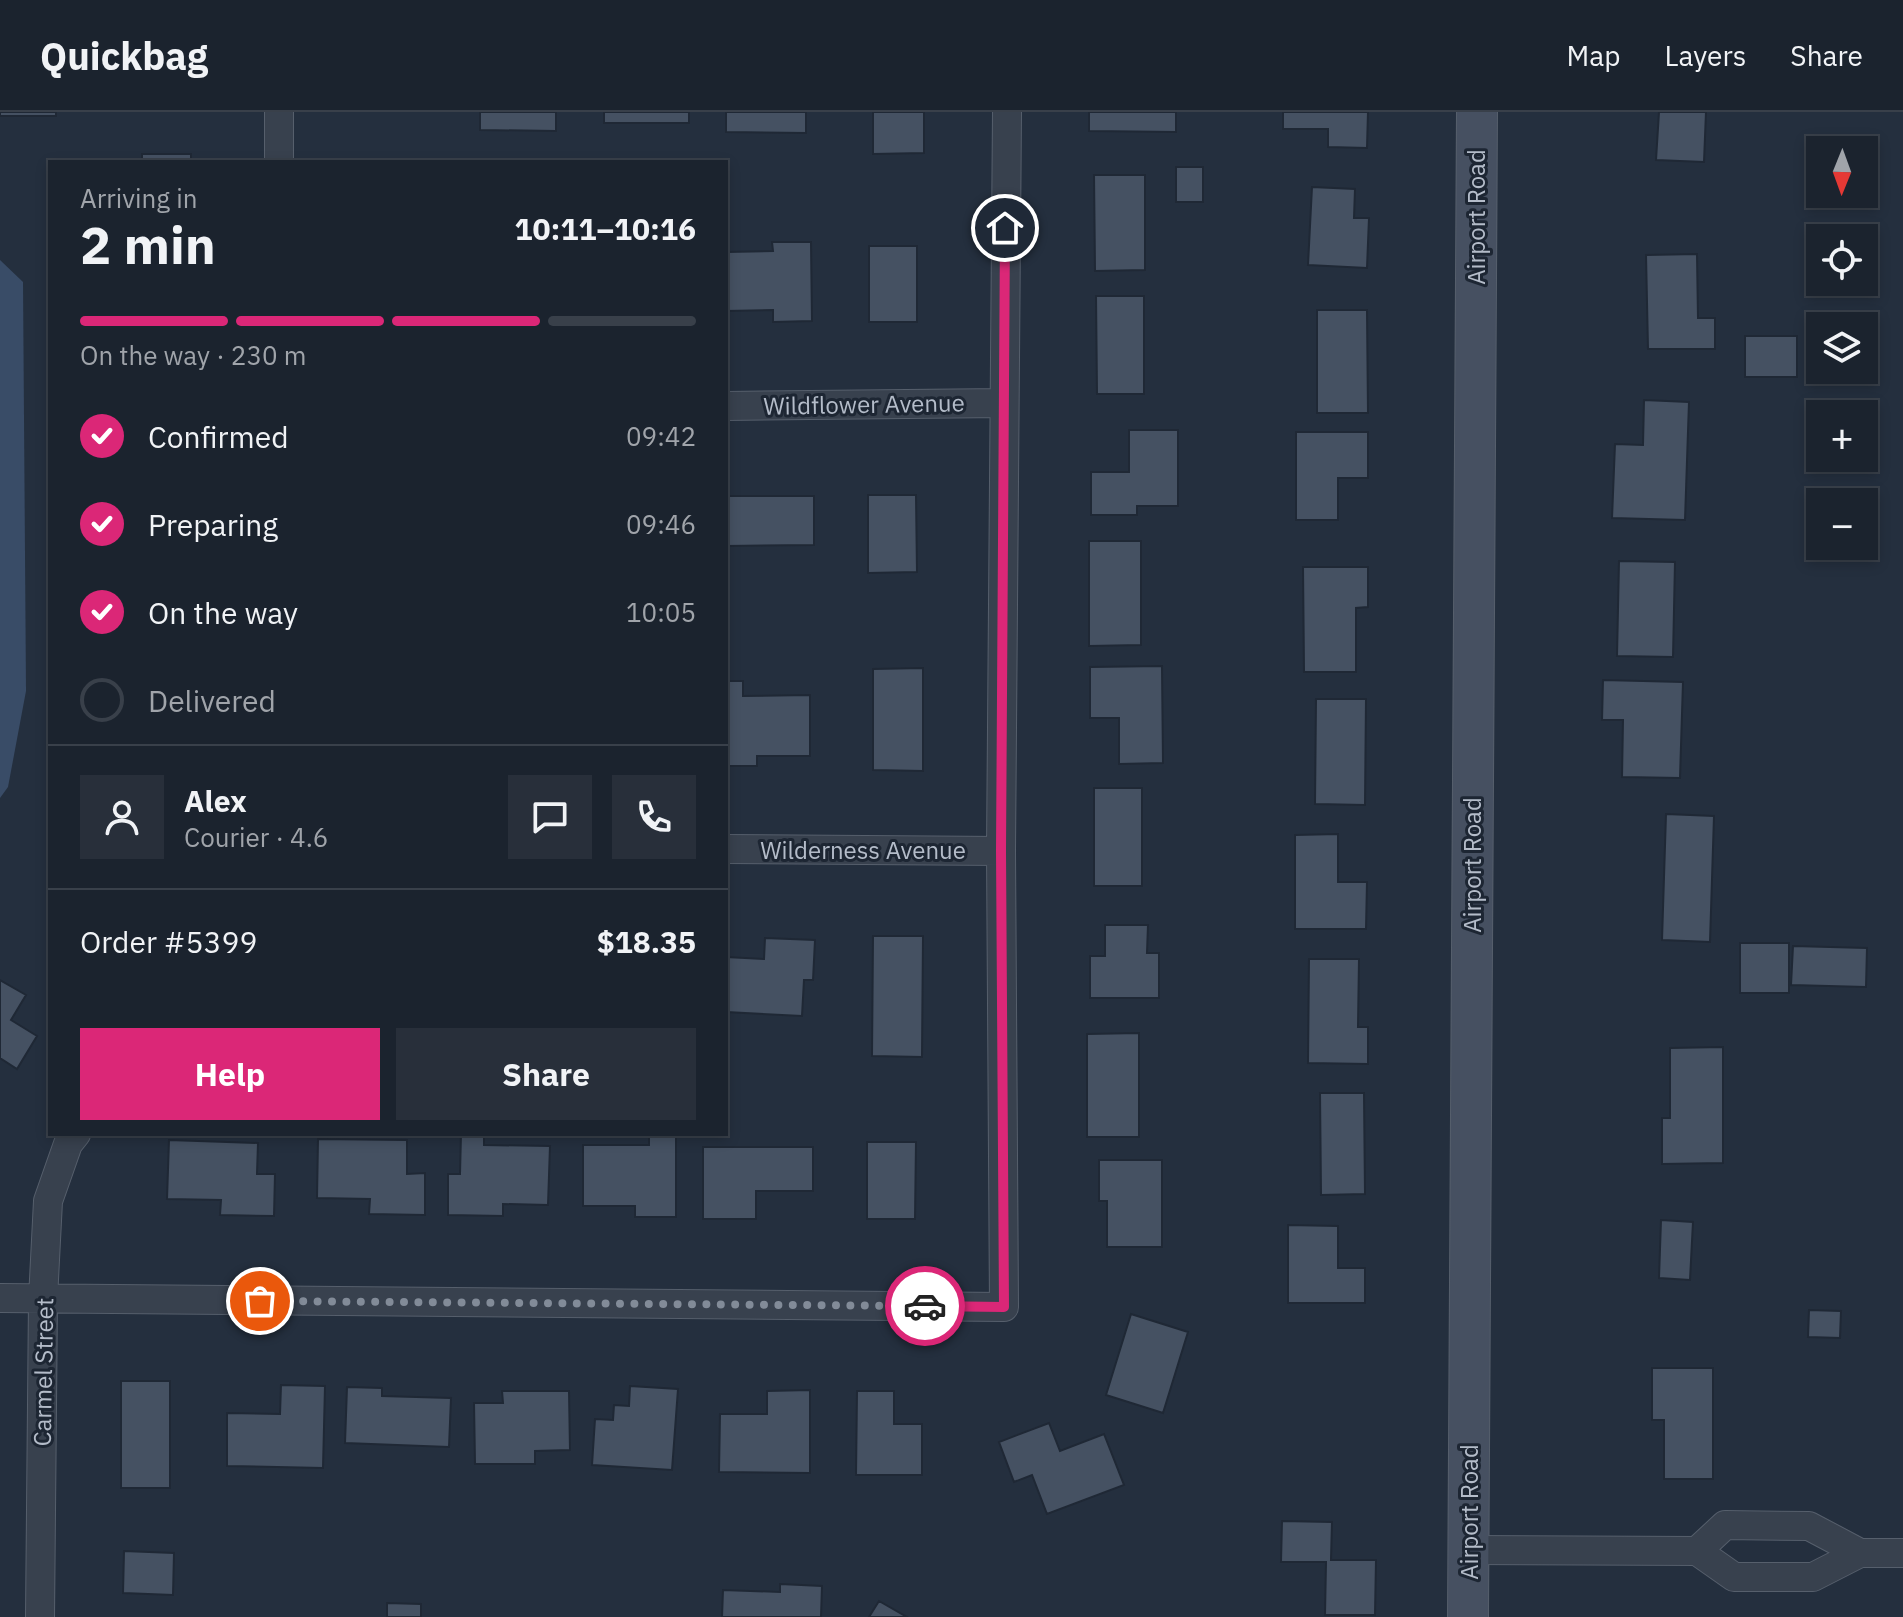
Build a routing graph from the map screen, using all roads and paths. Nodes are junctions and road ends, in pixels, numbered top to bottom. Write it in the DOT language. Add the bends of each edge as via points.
graph roads {
  1 [pos="279,112"];
  2 [pos="1007,112"];
  3 [pos="1477,112"];
  4 [pos="279,160"];
  5 [pos="1003,403"];
  6 [pos="728,406"];
  7 [pos="728,849"];
  8 [pos="1001,851"];
  9 [pos="74,1136"];
  10 [pos="0,1298"];
  11 [pos="43,1299"];
  12 [pos="1468,1550"];
  13 [pos="1697,1551"];
  14 [pos="1860,1553"];
  15 [pos="1903,1553"];
  16 [pos="40,1617"];
  17 [pos="1468,1617"];
  1 -- 4 [label="street"];
  2 -- 5 [label="street"];
  3 -- 12 [label="main road, Airport Road"];
  5 -- 6 [label="street, Wildflower Avenue"];
  5 -- 8 [label="street"];
  7 -- 8 [label="street, Wilderness Avenue"];
  8 -- 11 [label="street" via="1004,1307"];
  9 -- 11 [label="street, Carmel Street" via="48,1201"];
  10 -- 11 [label="street"];
  11 -- 16 [label="street, Carmel Street"];
  12 -- 13 [label="street"];
  12 -- 17 [label="main road, Airport Road"];
  13 -- 14 [label="street" via="1734,1577 1813,1577"];
  13 -- 14 [label="street" via="1725,1525 1809,1526"];
  14 -- 15 [label="street"];
}
